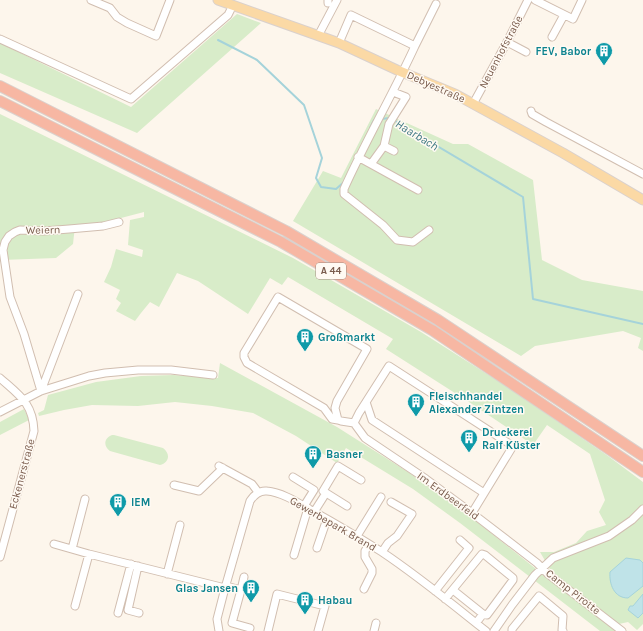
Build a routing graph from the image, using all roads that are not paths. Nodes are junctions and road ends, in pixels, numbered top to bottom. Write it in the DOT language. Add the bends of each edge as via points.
graph roads {
  1 [pos="91,0"];
  2 [pos="170,0"];
  3 [pos="219,0"];
  4 [pos="337,0"];
  5 [pos="528,0"];
  6 [pos="536,0"];
  7 [pos="582,0"];
  8 [pos="436,4"];
  9 [pos="233,5"];
  10 [pos="564,15"];
  11 [pos="318,36"];
  12 [pos="552,37"];
  13 [pos="0,39"];
  14 [pos="507,42"];
  15 [pos="339,43"];
  16 [pos="415,46"];
  17 [pos="526,52"];
  18 [pos="403,72"];
  19 [pos="0,86"];
  20 [pos="393,92"];
  21 [pos="0,101"];
  22 [pos="473,104"];
  23 [pos="531,111"];
  24 [pos="384,146"];
  25 [pos="394,151"];
  26 [pos="358,157"];
  27 [pos="371,164"];
  28 [pos="643,174"];
  29 [pos="418,190"];
  30 [pos="643,200"];
  31 [pos="119,222"];
  32 [pos="429,230"];
  33 [pos="78,294"];
  34 [pos="213,375"];
  35 [pos="0,378"];
  36 [pos="41,391"];
  37 [pos="24,400"];
  38 [pos="366,402"];
  39 [pos="0,412"];
  40 [pos="338,420"];
  41 [pos="354,423"];
  42 [pos="643,456"];
  43 [pos="643,472"];
  44 [pos="293,477"];
  45 [pos="361,480"];
  46 [pos="174,485"];
  47 [pos="258,492"];
  48 [pos="326,493"];
  49 [pos="484,493"];
  50 [pos="381,497"];
  51 [pos="85,499"];
  52 [pos="391,502"];
  53 [pos="346,506"];
  54 [pos="309,509"];
  55 [pos="643,509"];
  56 [pos="472,513"];
  57 [pos="327,519"];
  58 [pos="180,525"];
  59 [pos="357,536"];
  60 [pos="460,540"];
  61 [pos="54,544"];
  62 [pos="369,544"];
  63 [pos="317,548"];
  64 [pos="72,549"];
  65 [pos="382,552"];
  66 [pos="89,554"];
  67 [pos="294,555"];
  68 [pos="0,557"];
  69 [pos="131,564"];
  70 [pos="138,566"];
  71 [pos="542,568"];
  72 [pos="168,574"];
  73 [pos="244,578"];
  74 [pos="225,587"];
  75 [pos="364,589"];
  76 [pos="241,590"];
  77 [pos="453,590"];
  78 [pos="435,591"];
  79 [pos="445,599"];
  80 [pos="75,606"];
  81 [pos="118,613"];
  82 [pos="139,613"];
  83 [pos="483,614"];
  84 [pos="376,623"];
  85 [pos="476,623"];
  86 [pos="250,628"];
  87 [pos="219,631"];
  88 [pos="268,631"];
  89 [pos="318,631"];
  90 [pos="374,631"];
  91 [pos="486,631"];
  92 [pos="494,631"];
  93 [pos="512,631"];
  94 [pos="563,631"];
  95 [pos="622,631"];
  1 -- 2 [label="street" via="110,8 117,17 127,23 156,36"];
  3 -- 9 [label="main road, Debyestraße"];
  4 -- 11 [label="street"];
  5 -- 14 [label="street, Neuenhofstraße"];
  6 -- 10 [label="street"];
  7 -- 10 [label="street" via="573,19"];
  8 -- 16 [label="street"];
  9 -- 11 [label="main road, Debyestraße"];
  9 -- 13 [label="street" via="228,15 131,99"];
  10 -- 12 [label="street"];
  11 -- 15 [label="main road, Debyestraße"];
  14 -- 17 [label="street"];
  14 -- 22 [label="street, Neuenhofstraße"];
  15 -- 16 [label="street" via="351,15"];
  15 -- 18 [label="main road, Debyestraße"];
  16 -- 18 [label="street"];
  18 -- 20 [label="street"];
  18 -- 22 [label="main road, Debyestraße"];
  19 -- 42 [label="highway, A 44" via="286,231 438,320"];
  20 -- 24 [label="street" via="406,98 390,124"];
  20 -- 26 [label="street"];
  21 -- 43 [label="highway, A 44" via="281,242 432,330"];
  22 -- 30 [label="main road, Debyestraße"];
  23 -- 28 [label="street" via="546,122"];
  24 -- 25 [label="street"];
  24 -- 27 [label="street"];
  26 -- 27 [label="street"];
  26 -- 32 [label="street" via="344,194 383,225 397,240 413,242"];
  27 -- 29 [label="street"];
  31 -- 36 [label="street, Weiern" via="69,229 20,230 9,236 5,242 3,250 10,297"];
  33 -- 36 [label="street"];
  34 -- 36 [label="street" via="171,370 122,371 89,376"];
  35 -- 37 [label="street, Eckenerstraße"];
  36 -- 37 [label="street"];
  37 -- 39 [label="street"];
  37 -- 68 [label="street, Eckenerstraße" via="34,421 34,430"];
  38 -- 41 [label="street"];
  38 -- 49 [label="street" via="372,420"];
  38 -- 49 [label="street" via="389,366 513,446"];
  40 -- 40 [label="street" via="335,408 367,349 278,297 244,357 247,363 324,408 332,419"];
  40 -- 41 [label="street"];
  41 -- 56 [label="street, Im Erdbeerfeld" via="365,438"];
  44 -- 54 [label="street" via="314,490"];
  45 -- 48 [label="street" via="338,466 323,491"];
  46 -- 47 [label="street" via="199,491 221,467 252,484"];
  47 -- 54 [label="street, Gewerbepark Brand" via="281,494"];
  47 -- 74 [label="street" via="250,501"];
  48 -- 53 [label="street"];
  48 -- 54 [label="street"];
  49 -- 56 [label="street"];
  50 -- 59 [label="street"];
  51 -- 64 [label="street"];
  52 -- 65 [label="street" via="412,514"];
  54 -- 57 [label="street, Gewerbepark Brand"];
  54 -- 67 [label="street"];
  55 -- 71 [label="street" via="609,536 553,558"];
  56 -- 71 [label="street, Im Erdbeerfeld"];
  57 -- 59 [label="street, Gewerbepark Brand"];
  57 -- 63 [label="street"];
  58 -- 72 [label="street"];
  59 -- 62 [label="street, Gewerbepark Brand"];
  60 -- 78 [label="street" via="470,548"];
  61 -- 64 [label="street"];
  62 -- 65 [label="street, Gewerbepark Brand"];
  62 -- 75 [label="street" via="365,557 372,573"];
  64 -- 66 [label="street"];
  65 -- 78 [label="street, Gewerbepark Brand"];
  66 -- 69 [label="street"];
  66 -- 80 [label="street"];
  69 -- 70 [label="street"];
  69 -- 81 [label="street"];
  70 -- 72 [label="street"];
  70 -- 82 [label="street" via="128,610"];
  71 -- 92 [label="street"];
  71 -- 95 [label="street, Camp Pirotte"];
  72 -- 74 [label="street"];
  73 -- 76 [label="street"];
  74 -- 76 [label="street"];
  74 -- 87 [label="street" via="217,619"];
  76 -- 86 [label="street" via="232,623"];
  77 -- 79 [label="street"];
  77 -- 83 [label="street"];
  77 -- 83 [label="street" via="482,554 513,578 487,614"];
  78 -- 79 [label="street, Gewerbepark Brand"];
  79 -- 85 [label="street, Gewerbepark Brand"];
  83 -- 85 [label="street"];
  84 -- 90 [label="street"];
  85 -- 91 [label="street, Gewerbepark Brand"];
  88 -- 89 [label="street" via="277,594 325,606"];
  93 -- 94 [label="street" via="539,596 563,616"];
}
